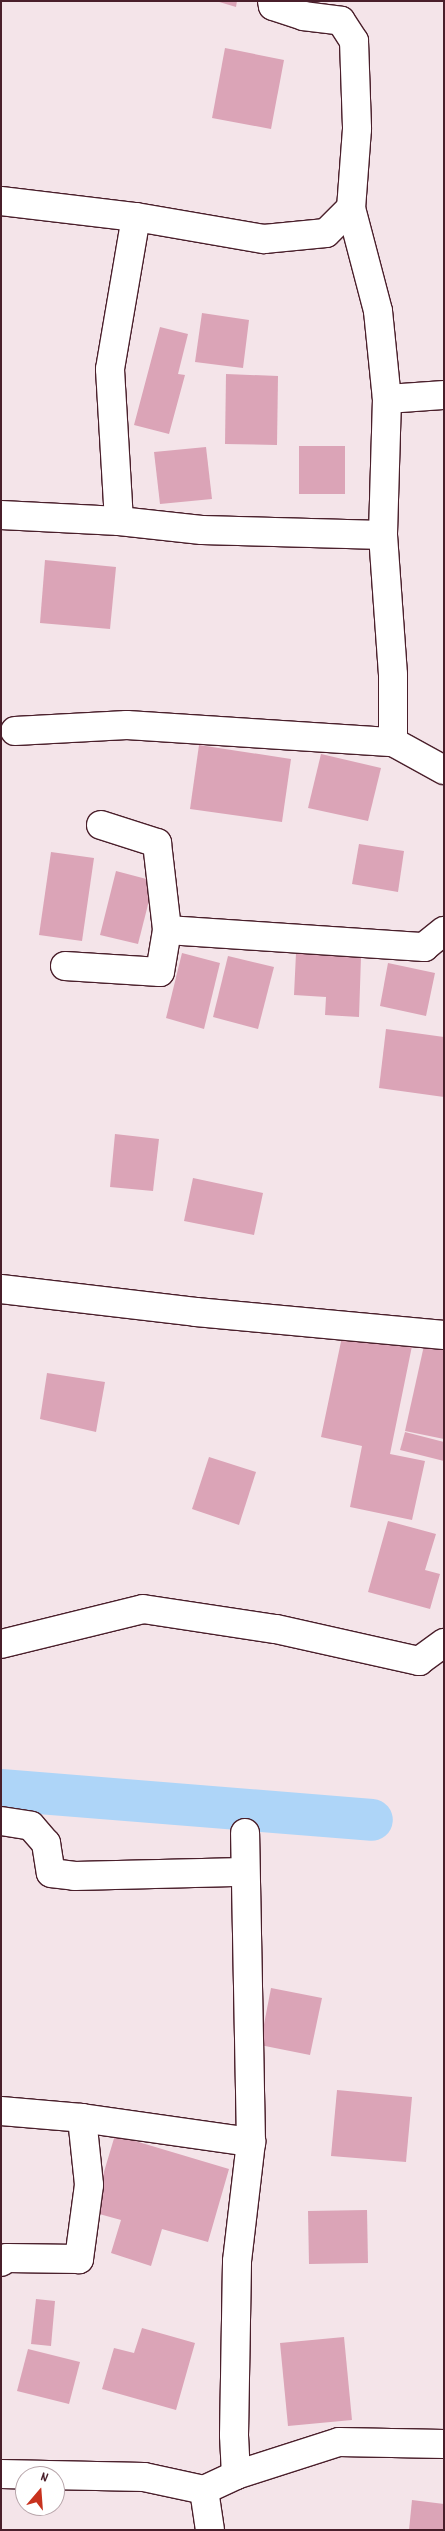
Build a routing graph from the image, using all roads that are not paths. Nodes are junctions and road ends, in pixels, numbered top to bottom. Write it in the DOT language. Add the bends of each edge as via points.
graph roads {
  1 [pos="272,1"];
  2 [pos="1,201"];
  3 [pos="351,208"];
  4 [pos="136,217"];
  5 [pos="444,395"];
  6 [pos="388,399"];
  7 [pos="1,515"];
  8 [pos="118,521"];
  9 [pos="383,535"];
  10 [pos="15,731"];
  11 [pos="393,742"];
  12 [pos="444,770"];
  13 [pos="101,825"];
  14 [pos="167,930"];
  15 [pos="444,931"];
  16 [pos="65,966"];
  17 [pos="1,1289"];
  18 [pos="444,1335"];
  19 [pos="444,1643"];
  20 [pos="1,1644"];
  21 [pos="1,1822"];
  22 [pos="245,1833"];
  23 [pos="244,1872"];
  24 [pos="1,2111"];
  25 [pos="82,2118"];
  26 [pos="251,2142"];
  27 [pos="1,2262"];
  28 [pos="444,2444"];
  29 [pos="1,2474"];
  30 [pos="236,2476"];
  31 [pos="204,2490"];
  32 [pos="210,2530"];
  1 -- 3 [label="street" via="273,6 304,16 341,21 354,41 357,129"];
  2 -- 4 [label="street"];
  3 -- 4 [label="street" via="326,233 264,239"];
  3 -- 6 [label="street" via="378,311"];
  4 -- 8 [label="street" via="110,369"];
  5 -- 6 [label="street"];
  6 -- 9 [label="street"];
  7 -- 8 [label="street"];
  8 -- 9 [label="street" via="202,530"];
  9 -- 11 [label="street" via="393,675"];
  10 -- 11 [label="street" via="127,725"];
  11 -- 12 [label="street"];
  13 -- 14 [label="street" via="157,843"];
  14 -- 15 [label="street" via="424,947"];
  14 -- 16 [label="street" via="160,972"];
  17 -- 18 [label="street" via="196,1312"];
  19 -- 20 [label="street" via="419,1661 276,1629 143,1610"];
  21 -- 23 [label="street" via="31,1826 46,1843 51,1873 76,1876"];
  22 -- 23 [label="street"];
  23 -- 26 [label="street"];
  24 -- 25 [label="street"];
  25 -- 26 [label="street"];
  25 -- 27 [label="street" via="89,2185 80,2259 7,2258"];
  26 -- 30 [label="street" via="237,2261"];
  28 -- 30 [label="street" via="339,2442"];
  29 -- 31 [label="street" via="144,2477"];
  30 -- 31 [label="street"];
  31 -- 32 [label="street"];
}
